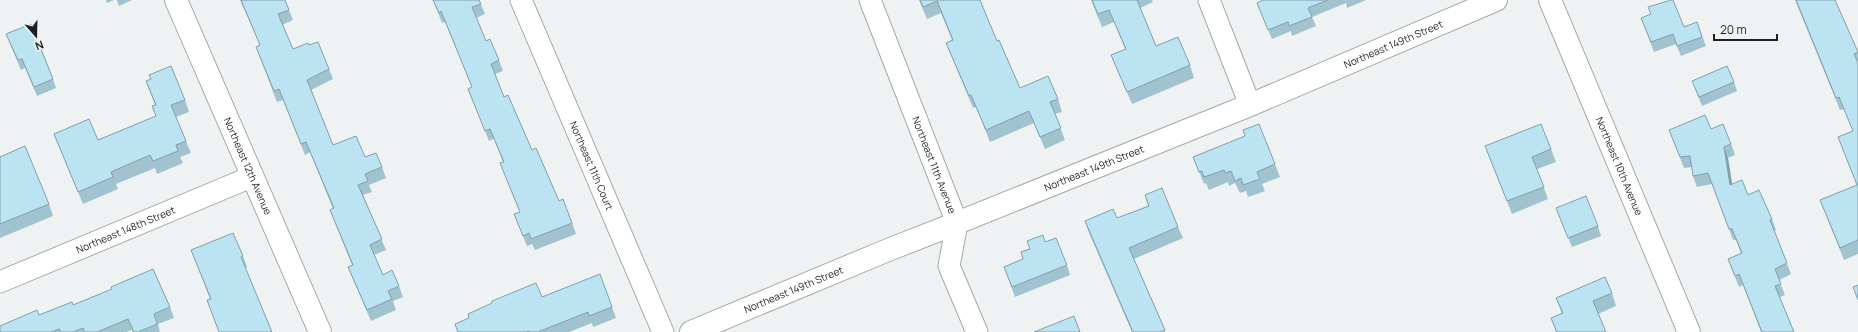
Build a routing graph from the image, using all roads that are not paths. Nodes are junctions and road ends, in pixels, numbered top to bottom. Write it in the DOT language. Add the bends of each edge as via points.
graph roads {
  1 [pos="176,0"];
  2 [pos="521,0"];
  3 [pos="870,0"];
  4 [pos="1209,0"];
  5 [pos="1496,0"];
  6 [pos="1550,0"];
  7 [pos="1250,104"];
  8 [pos="251,177"];
  9 [pos="957,224"];
  10 [pos="0,282"];
  11 [pos="320,332"];
  12 [pos="663,332"];
  13 [pos="691,332"];
  14 [pos="977,332"];
  15 [pos="1689,332"];
  1 -- 8 [label="street, Northeast 12th Avenue"];
  2 -- 12 [label="street, Northeast 11th Court"];
  3 -- 9 [label="street, Northeast 11th Avenue"];
  4 -- 7 [label="street"];
  5 -- 7 [label="street, Northeast 149th Street"];
  6 -- 15 [label="street, Northeast 10th Avenue"];
  7 -- 9 [label="street, Northeast 149th Street"];
  8 -- 10 [label="street, Northeast 148th Street"];
  8 -- 11 [label="street, Northeast 12th Avenue"];
  9 -- 13 [label="street, Northeast 149th Street"];
  9 -- 14 [label="street, Northeast 11th Avenue" via="949,266"];
}
